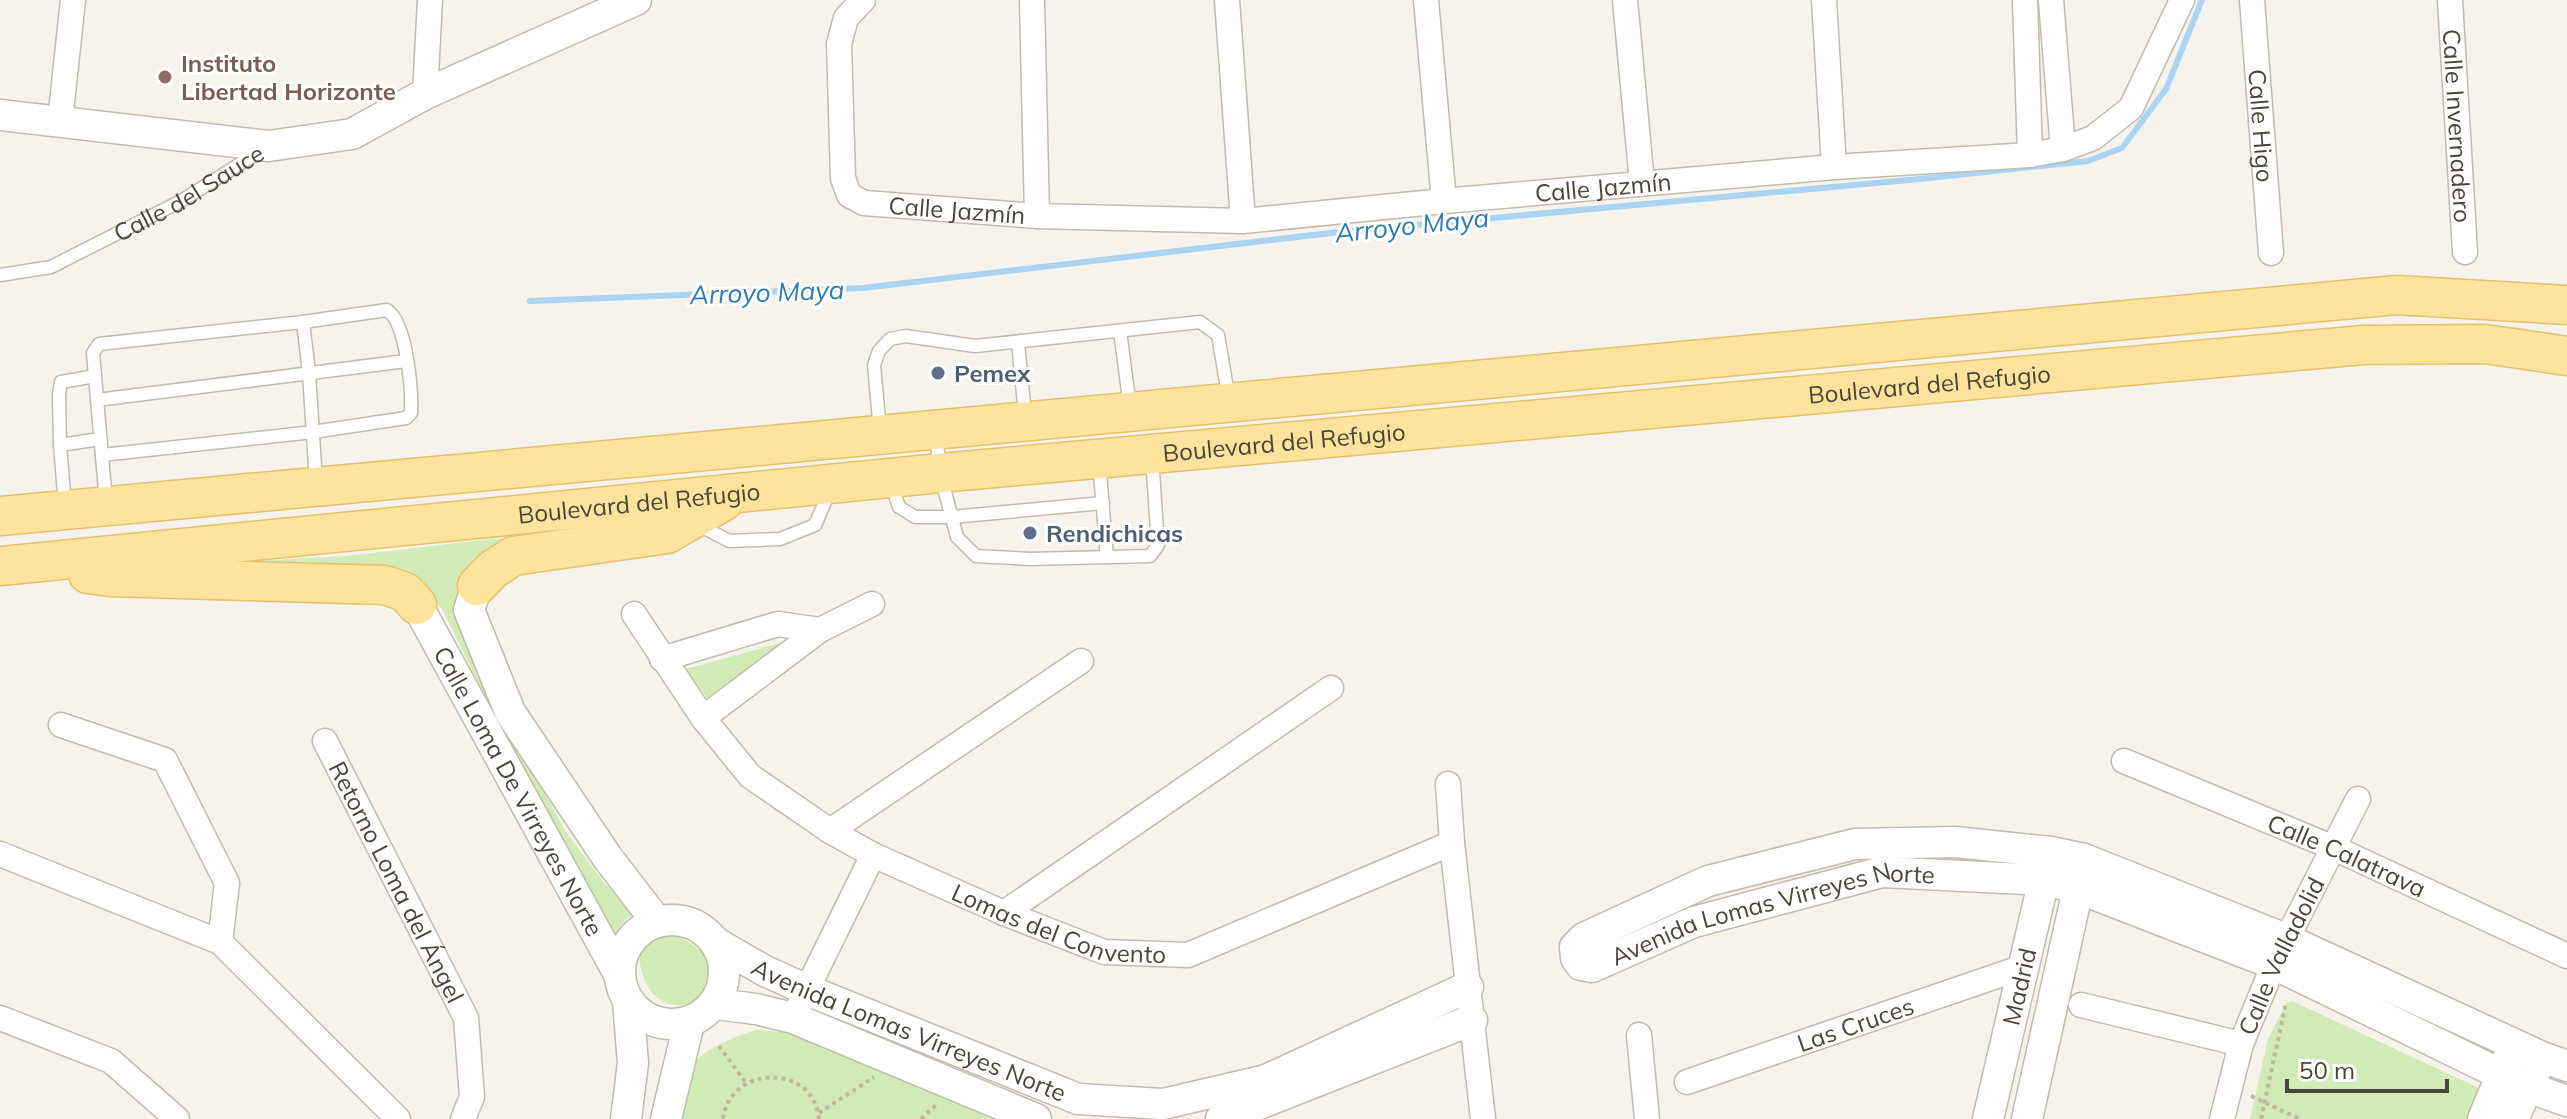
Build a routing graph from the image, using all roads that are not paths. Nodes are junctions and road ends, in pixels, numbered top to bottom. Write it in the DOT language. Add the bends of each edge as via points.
graph roads {
  1 [pos="73,0"];
  2 [pos="430,0"];
  3 [pos="636,0"];
  4 [pos="863,0"];
  5 [pos="1032,0"];
  6 [pos="1227,0"];
  7 [pos="1426,0"];
  8 [pos="1625,0"];
  9 [pos="1824,0"];
  10 [pos="2025,0"];
  11 [pos="2051,0"];
  12 [pos="2182,0"];
  13 [pos="2252,0"];
  14 [pos="2450,0"];
  15 [pos="425,94"];
  16 [pos="0,115"];
  17 [pos="60,121"];
  18 [pos="269,146"];
  19 [pos="2063,149"];
  20 [pos="2030,155"];
  21 [pos="1834,167"];
  22 [pos="1642,183"];
  23 [pos="1444,201"];
  24 [pos="1037,216"];
  25 [pos="1243,221"];
  26 [pos="2465,252"];
  27 [pos="2271,253"];
  28 [pos="2,275"];
  29 [pos="2567,305"];
  30 [pos="303,322"];
  31 [pos="1120,331"];
  32 [pos="1018,343"];
  33 [pos="2567,356"];
  34 [pos="406,361"];
  35 [pos="309,373"];
  36 [pos="95,376"];
  37 [pos="97,400"];
  38 [pos="1230,404"];
  39 [pos="1130,410"];
  40 [pos="1025,420"];
  41 [pos="936,429"];
  42 [pos="313,432"];
  43 [pos="880,433"];
  44 [pos="100,439"];
  45 [pos="60,445"];
  46 [pos="1152,453"];
  47 [pos="102,455"];
  48 [pos="1099,458"];
  49 [pos="940,473"];
  50 [pos="889,478"];
  51 [pos="834,483"];
  52 [pos="316,486"];
  53 [pos="737,493"];
  54 [pos="1103,503"];
  55 [pos="106,506"];
  56 [pos="65,510"];
  57 [pos="0,516"];
  58 [pos="952,517"];
  59 [pos="690,520"];
  60 [pos="1107,557"];
  61 [pos="9,564"];
  62 [pos="477,586"];
  63 [pos="872,604"];
  64 [pos="417,605"];
  65 [pos="634,614"];
  66 [pos="820,630"];
  67 [pos="662,659"];
  68 [pos="1081,661"];
  69 [pos="1331,688"];
  70 [pos="703,718"];
  71 [pos="61,725"];
  72 [pos="325,741"];
  73 [pos="2124,761"];
  74 [pos="1448,784"];
  75 [pos="2358,799"];
  76 [pos="830,831"];
  77 [pos="1452,843"];
  78 [pos="2334,848"];
  79 [pos="0,854"];
  80 [pos="873,855"];
  81 [pos="2047,866"];
  82 [pos="2081,874"];
  83 [pos="1004,913"];
  84 [pos="657,922"];
  85 [pos="220,942"];
  86 [pos="718,944"];
  87 [pos="2281,952"];
  88 [pos="2567,956"];
  89 [pos="2023,967"];
  90 [pos="1468,987"];
  91 [pos="624,988"];
  92 [pos="807,990"];
  93 [pos="716,1004"];
  94 [pos="2081,1005"];
  95 [pos="0,1018"];
  96 [pos="793,1018"];
  97 [pos="1472,1020"];
  98 [pos="689,1023"];
  99 [pos="1639,1035"];
  100 [pos="2241,1044"];
  101 [pos="2513,1044"];
  102 [pos="2555,1062"];
  103 [pos="2515,1081"];
  104 [pos="1687,1082"];
  105 [pos="2567,1101"];
  106 [pos="1983,1117"];
  107 [pos="177,1119"];
  108 [pos="398,1119"];
  109 [pos="463,1119"];
  110 [pos="626,1119"];
  111 [pos="666,1119"];
  112 [pos="1036,1119"];
  113 [pos="1221,1119"];
  114 [pos="1483,1119"];
  115 [pos="1647,1119"];
  116 [pos="2027,1119"];
  117 [pos="2222,1119"];
  118 [pos="2483,1119"];
  119 [pos="2513,1119"];
  1 -- 17 [label="street"];
  2 -- 15 [label="street"];
  3 -- 15 [label="street, Calle del Sauce"];
  4 -- 24 [label="street, Calle Jazmín" via="846,18 839,44 843,178 849,195 864,203"];
  5 -- 24 [label="street"];
  6 -- 25 [label="street"];
  7 -- 23 [label="street"];
  8 -- 22 [label="street"];
  9 -- 21 [label="street"];
  10 -- 20 [label="street"];
  11 -- 19 [label="street"];
  12 -- 19 [label="street, Calle Jazmín" via="2131,108 2093,138"];
  13 -- 27 [label="street, Calle Higo"];
  14 -- 26 [label="street, Calle Invernadero"];
  15 -- 18 [label="street, Calle del Sauce" via="352,134"];
  16 -- 17 [label="street"];
  17 -- 18 [label="street"];
  18 -- 28 [label="lane, Calle del Sauce" via="181,201 51,267"];
  19 -- 20 [label="street, Calle Jazmín"];
  20 -- 21 [label="street, Calle Jazmín"];
  21 -- 22 [label="street, Calle Jazmín"];
  22 -- 23 [label="street, Calle Jazmín"];
  23 -- 25 [label="street, Calle Jazmín"];
  24 -- 25 [label="street, Calle Jazmín"];
  29 -- 38 [label="main road, Boulevard del Refugio" via="2397,295"];
  30 -- 34 [label="lane" via="387,310 403,339"];
  30 -- 35 [label="lane"];
  30 -- 36 [label="lane" via="99,344 93,353"];
  31 -- 32 [label="lane"];
  31 -- 38 [label="lane" via="1200,322 1218,335"];
  31 -- 39 [label="lane"];
  32 -- 40 [label="lane"];
  32 -- 43 [label="lane" via="975,346 906,336 890,339 874,365"];
  33 -- 46 [label="main road, Boulevard del Refugio" via="2485,344 2363,345"];
  34 -- 35 [label="lane"];
  34 -- 42 [label="lane" via="412,402 406,418"];
  35 -- 37 [label="lane"];
  35 -- 42 [label="lane"];
  36 -- 37 [label="lane"];
  36 -- 45 [label="lane" via="61,382"];
  37 -- 44 [label="lane"];
  38 -- 39 [label="main road, Boulevard del Refugio"];
  39 -- 40 [label="main road, Boulevard del Refugio"];
  40 -- 41 [label="main road, Boulevard del Refugio"];
  41 -- 43 [label="main road, Boulevard del Refugio"];
  41 -- 49 [label="lane"];
  42 -- 47 [label="lane"];
  42 -- 52 [label="lane"];
  43 -- 52 [label="main road, Boulevard del Refugio"];
  44 -- 45 [label="lane"];
  44 -- 47 [label="lane"];
  45 -- 56 [label="lane"];
  46 -- 48 [label="main road, Boulevard del Refugio"];
  46 -- 60 [label="lane" via="1158,545 1150,556"];
  47 -- 55 [label="lane"];
  48 -- 49 [label="main road, Boulevard del Refugio"];
  48 -- 54 [label="lane"];
  49 -- 50 [label="main road, Boulevard del Refugio"];
  49 -- 58 [label="lane"];
  50 -- 51 [label="main road, Boulevard del Refugio"];
  50 -- 58 [label="lane" via="899,507 915,517"];
  51 -- 53 [label="main road, Boulevard del Refugio"];
  51 -- 59 [label="lane" via="815,525 780,539 729,541"];
  52 -- 55 [label="main road, Boulevard del Refugio"];
  53 -- 59 [label="main road"];
  53 -- 61 [label="main road, Boulevard del Refugio"];
  54 -- 58 [label="lane"];
  54 -- 60 [label="lane"];
  55 -- 56 [label="main road, Boulevard del Refugio"];
  56 -- 57 [label="main road, Boulevard del Refugio"];
  58 -- 60 [label="lane" via="957,537 976,556"];
  59 -- 62 [label="main road" via="667,534 513,556"];
  61 -- 64 [label="main road" via="110,577 385,585 405,592"];
  62 -- 84 [label="street" via="469,610 510,712"];
  63 -- 66 [label="street"];
  64 -- 91 [label="street, Calle Loma De Virreyes Norte"];
  65 -- 67 [label="street, Lomas del Convento"];
  66 -- 67 [label="street" via="778,624"];
  66 -- 70 [label="street"];
  67 -- 70 [label="street, Lomas del Convento"];
  68 -- 76 [label="street"];
  69 -- 83 [label="street"];
  70 -- 76 [label="street, Lomas del Convento" via="750,776"];
  71 -- 85 [label="street" via="165,760 227,883"];
  72 -- 109 [label="street, Retorno Loma del Ángel" via="466,1018 472,1097"];
  73 -- 78 [label="street, Calle Calatrava"];
  74 -- 77 [label="street"];
  75 -- 78 [label="street, Calle Valladolid"];
  76 -- 80 [label="street, Lomas del Convento"];
  77 -- 83 [label="street, Lomas del Convento" via="1188,955 1104,952"];
  77 -- 90 [label="street"];
  78 -- 87 [label="street, Calle Valladolid"];
  78 -- 88 [label="street, Calle Calatrava"];
  79 -- 85 [label="street"];
  80 -- 83 [label="street, Lomas del Convento"];
  80 -- 92 [label="street"];
  81 -- 81 [label="street, Avenida Lomas Virreyes Norte" via="1955,842 1855,844 1708,881 1584,938 1575,947 1576,958 1592,967 1694,922 1882,872"];
  81 -- 82 [label="street, Avenida Lomas Virreyes Norte"];
  81 -- 89 [label="street, Madrid"];
  82 -- 87 [label="street, Avenida Lomas Virreyes Norte"];
  82 -- 116 [label="street, Madrid"];
  84 -- 86 [label="street" via="691,923"];
  84 -- 91 [label="street" via="633,937 620,962"];
  85 -- 108 [label="street"];
  86 -- 92 [label="street, Avenida Lomas Virreyes Norte"];
  86 -- 93 [label="street" via="726,975"];
  87 -- 100 [label="street, Calle Valladolid"];
  87 -- 101 [label="street, Avenida Lomas Virreyes Norte"];
  87 -- 103 [label="street, Avenida Lomas Virreyes Norte"];
  89 -- 104 [label="street, Las Cruces"];
  89 -- 106 [label="street, Madrid"];
  90 -- 92 [label="street, Avenida Lomas Virreyes Norte" via="1266,1080 1163,1104 1078,1099"];
  90 -- 97 [label="street"];
  91 -- 98 [label="street" via="639,1014 655,1022"];
  91 -- 110 [label="street" via="633,1063"];
  92 -- 96 [label="street"];
  93 -- 96 [label="street, Avenida Lomas Virreyes Norte"];
  93 -- 98 [label="street"];
  94 -- 100 [label="street"];
  95 -- 107 [label="street" via="111,1061"];
  96 -- 112 [label="street, Avenida Lomas Virreyes Norte"];
  97 -- 113 [label="street"];
  97 -- 114 [label="street"];
  98 -- 111 [label="street"];
  99 -- 115 [label="street"];
  100 -- 117 [label="street, Calle Valladolid"];
  101 -- 102 [label="street, Avenida Lomas Virreyes Norte"];
  101 -- 103 [label="street"];
  102 -- 103 [label="street"];
  103 -- 105 [label="street, Avenida Lomas Virreyes Norte"];
  103 -- 118 [label="street"];
  103 -- 119 [label="street"];
}
